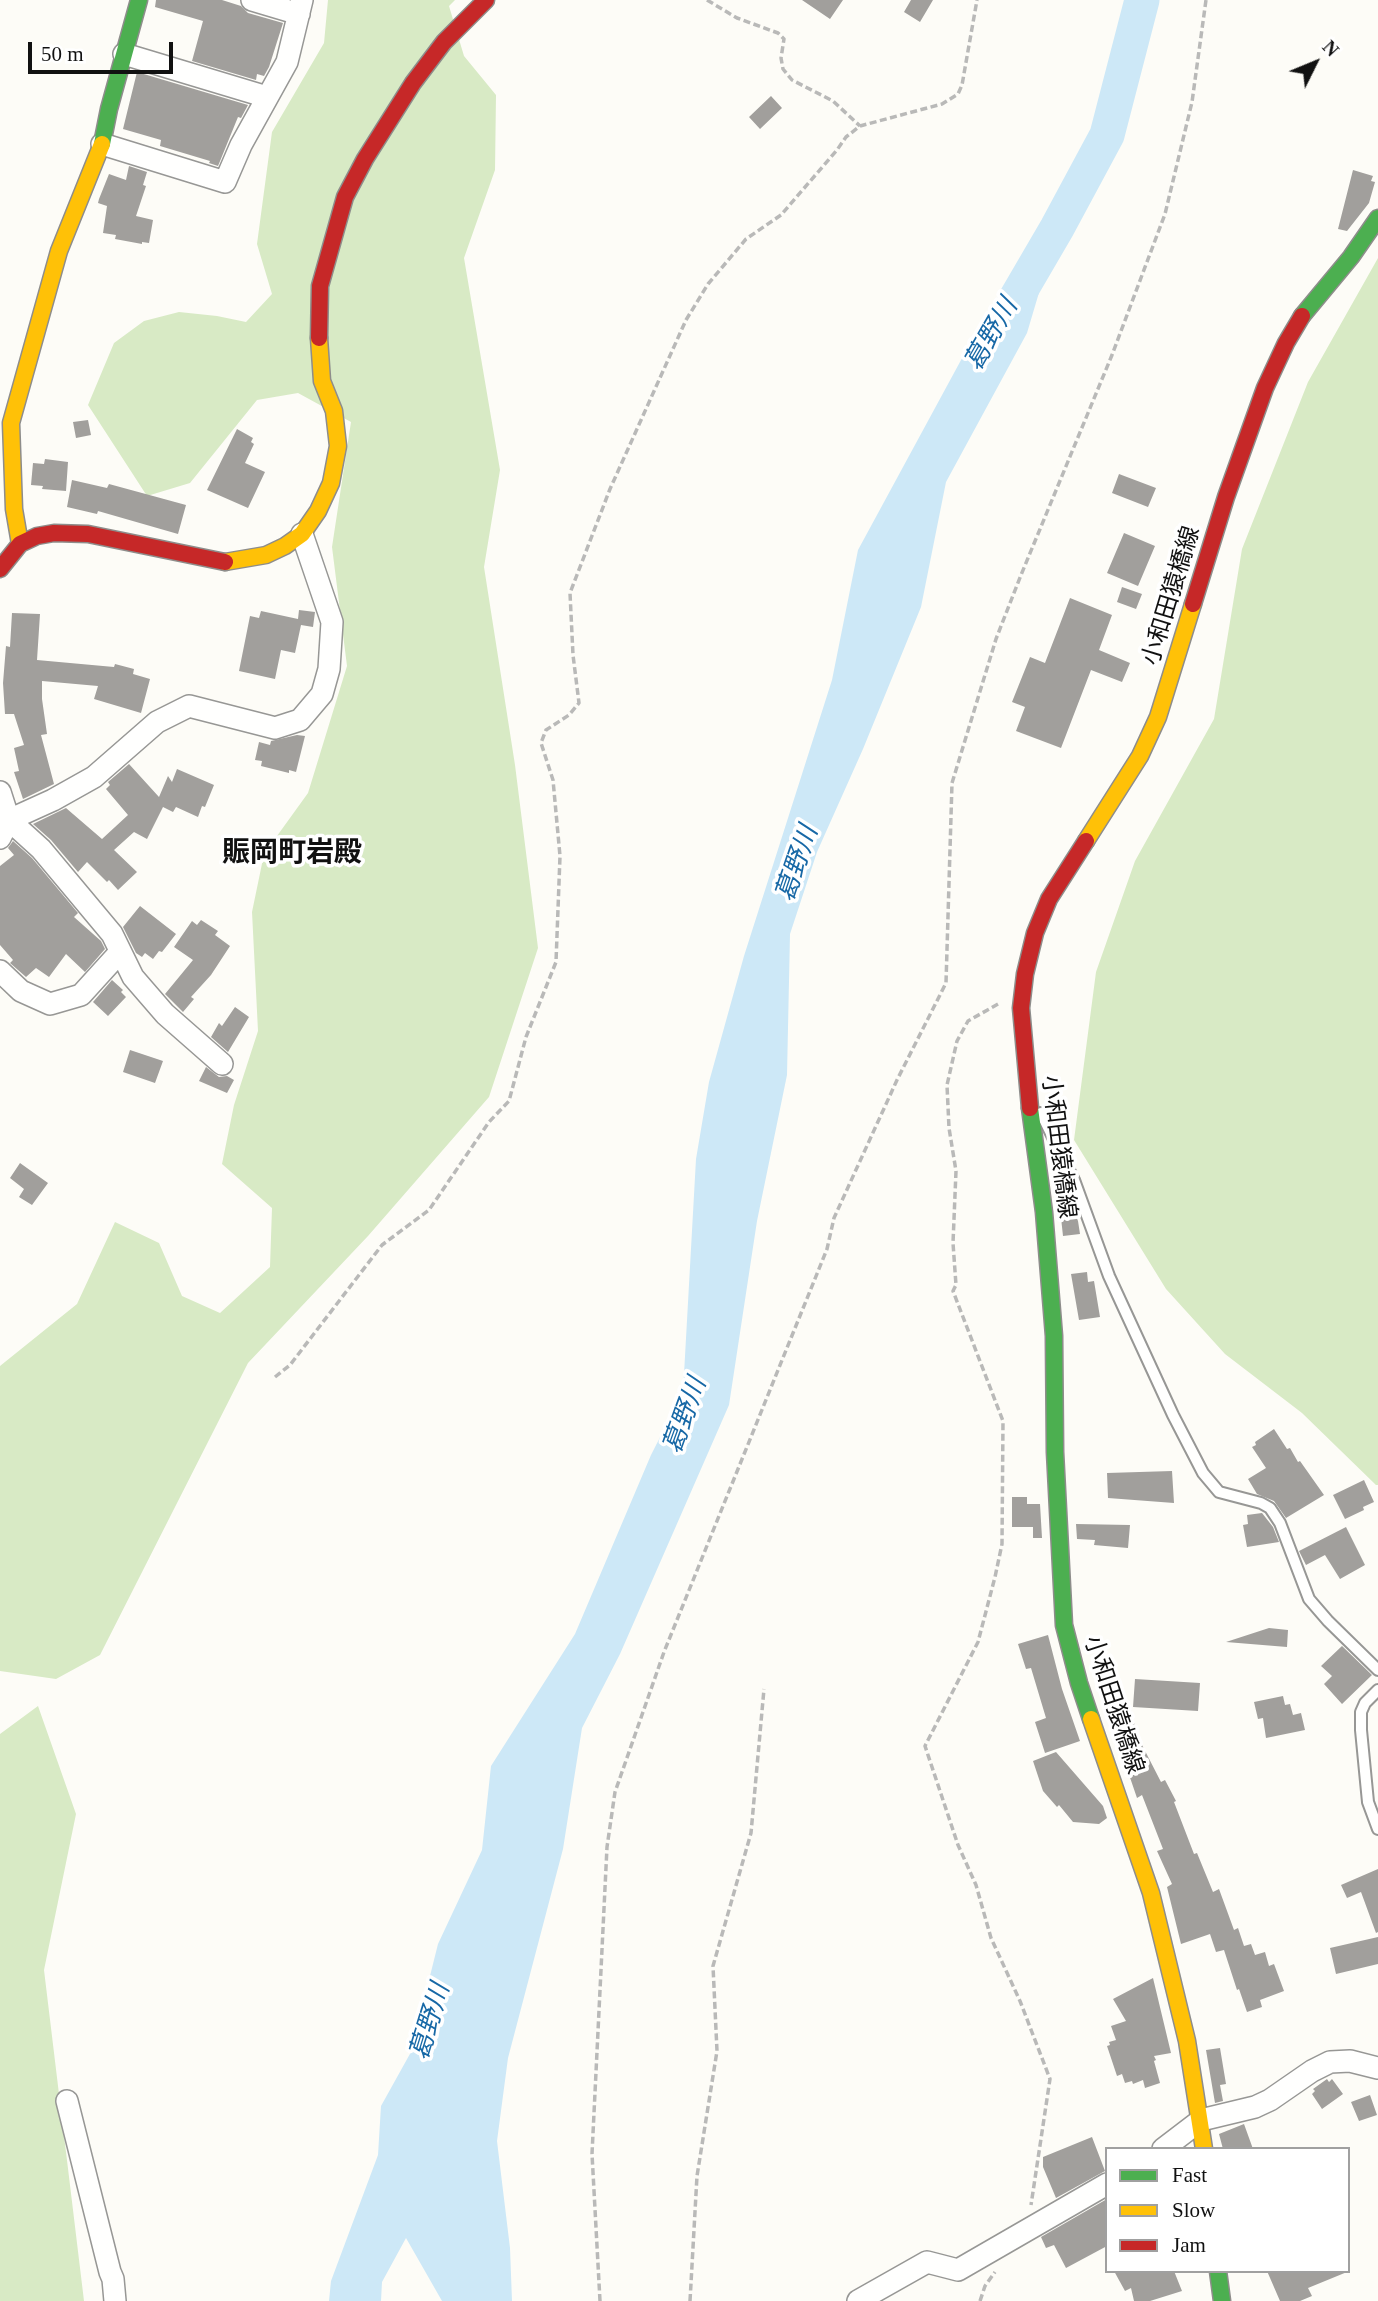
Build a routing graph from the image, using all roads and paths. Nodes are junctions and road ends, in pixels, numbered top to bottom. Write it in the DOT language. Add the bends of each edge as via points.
graph roads {
  1 [pos="139,0"];
  2 [pos="252,0"];
  3 [pos="486,0"];
  4 [pos="707,0"];
  5 [pos="977,0"];
  6 [pos="1206,0"];
  7 [pos="301,7"];
  8 [pos="124,54"];
  9 [pos="267,97"];
  10 [pos="860,126"];
  11 [pos="102,144"];
  12 [pos="1378,218"];
  13 [pos="6,420"];
  14 [pos="302,534"];
  15 [pos="20,544"];
  16 [pos="0,574"];
  17 [pos="0,792"];
  18 [pos="5,829"];
  19 [pos="120,952"];
  20 [pos="0,971"];
  21 [pos="1021,1008"];
  22 [pos="222,1064"];
  23 [pos="1028,1097"];
  24 [pos="275,1377"];
  25 [pos="1378,1670"];
  26 [pos="764,1689"];
  27 [pos="1378,1690"];
  28 [pos="1378,1829"];
  29 [pos="1378,2068"];
  30 [pos="67,2101"];
  31 [pos="1201,2120"];
  32 [pos="1166,2147"];
  33 [pos="1204,2147"];
  34 [pos="1105,2185"];
  35 [pos="1024,2234"];
  36 [pos="1218,2273"];
  37 [pos="115,2301"];
  38 [pos="600,2301"];
  39 [pos="690,2301"];
  40 [pos="858,2301"];
  41 [pos="1222,2301"];
  1 -- 8 [label="main road"];
  2 -- 7 [label="street"];
  3 -- 14 [label="main road" via="413,83 345,197 320,286 318,330 322,381 334,411 338,446 331,483"];
  4 -- 10 [label="path" via="737,19 778,33 784,39 783,69 792,80 833,101"];
  5 -- 10 [label="path" via="958,93 942,104"];
  6 -- 38 [label="path" via="1192,102 1164,214 1112,355 1006,613 952,783 946,983 834,1218 827,1249 664,1652 615,1792 607,1847 592,2154"];
  7 -- 9 [label="street" via="287,62"];
  8 -- 9 [label="street"];
  8 -- 11 [label="main road"];
  9 -- 11 [label="street" via="225,182"];
  10 -- 24 [label="path" via="782,215 746,239 695,304 610,489 570,593 579,703 546,730 541,743 553,780 560,856 556,962 526,1037 509,1101 489,1122 429,1210 382,1245"];
  11 -- 13 [label="main road" via="60,251"];
  12 -- 21 [label="main road, 小和田猿橋線" via="1304,313 1265,388 1158,717 1113,802 1049,899 1035,933"];
  13 -- 15 [label="main road"];
  14 -- 15 [label="main road" via="266,555 222,563 88,534 54,533"];
  14 -- 18 [label="street" via="332,622 322,694 300,720 275,728 189,706 158,722 94,777"];
  15 -- 16 [label="main road"];
  17 -- 18 [label="street"];
  18 -- 19 [label="street" via="41,849 113,934"];
  19 -- 20 [label="street" via="81,995 50,1004 21,991"];
  19 -- 22 [label="street" via="133,977 165,1014"];
  21 -- 23 [label="main road, 小和田猿橋線"];
  21 -- 35 [label="path" via="1000,1003 968,1021 957,1041 947,1085 956,1171 953,1291 1003,1421 1002,1532 978,1642 925,1746 991,1938 1050,2079"];
  23 -- 25 [label="lane" via="1068,1165 1109,1276 1203,1473 1219,1492 1270,1508 1309,1599"];
  23 -- 31 [label="main road, 小和田猿橋線" via="1054,1336 1064,1625 1079,1683 1151,1893"];
  26 -- 39 [label="path" via="751,1833 713,1966 717,2051 697,2176"];
  27 -- 28 [label="lane" via="1361,1712 1361,1730 1368,1802"];
  29 -- 31 [label="street" via="1330,2062 1255,2107"];
  30 -- 37 [label="street"];
  31 -- 32 [label="street"];
  31 -- 33 [label="main road, 小和田猿橋線"];
  34 -- 35 [label="street"];
  35 -- 40 [label="street" via="958,2270 927,2262"];
  36 -- 41 [label="main road"];
}
